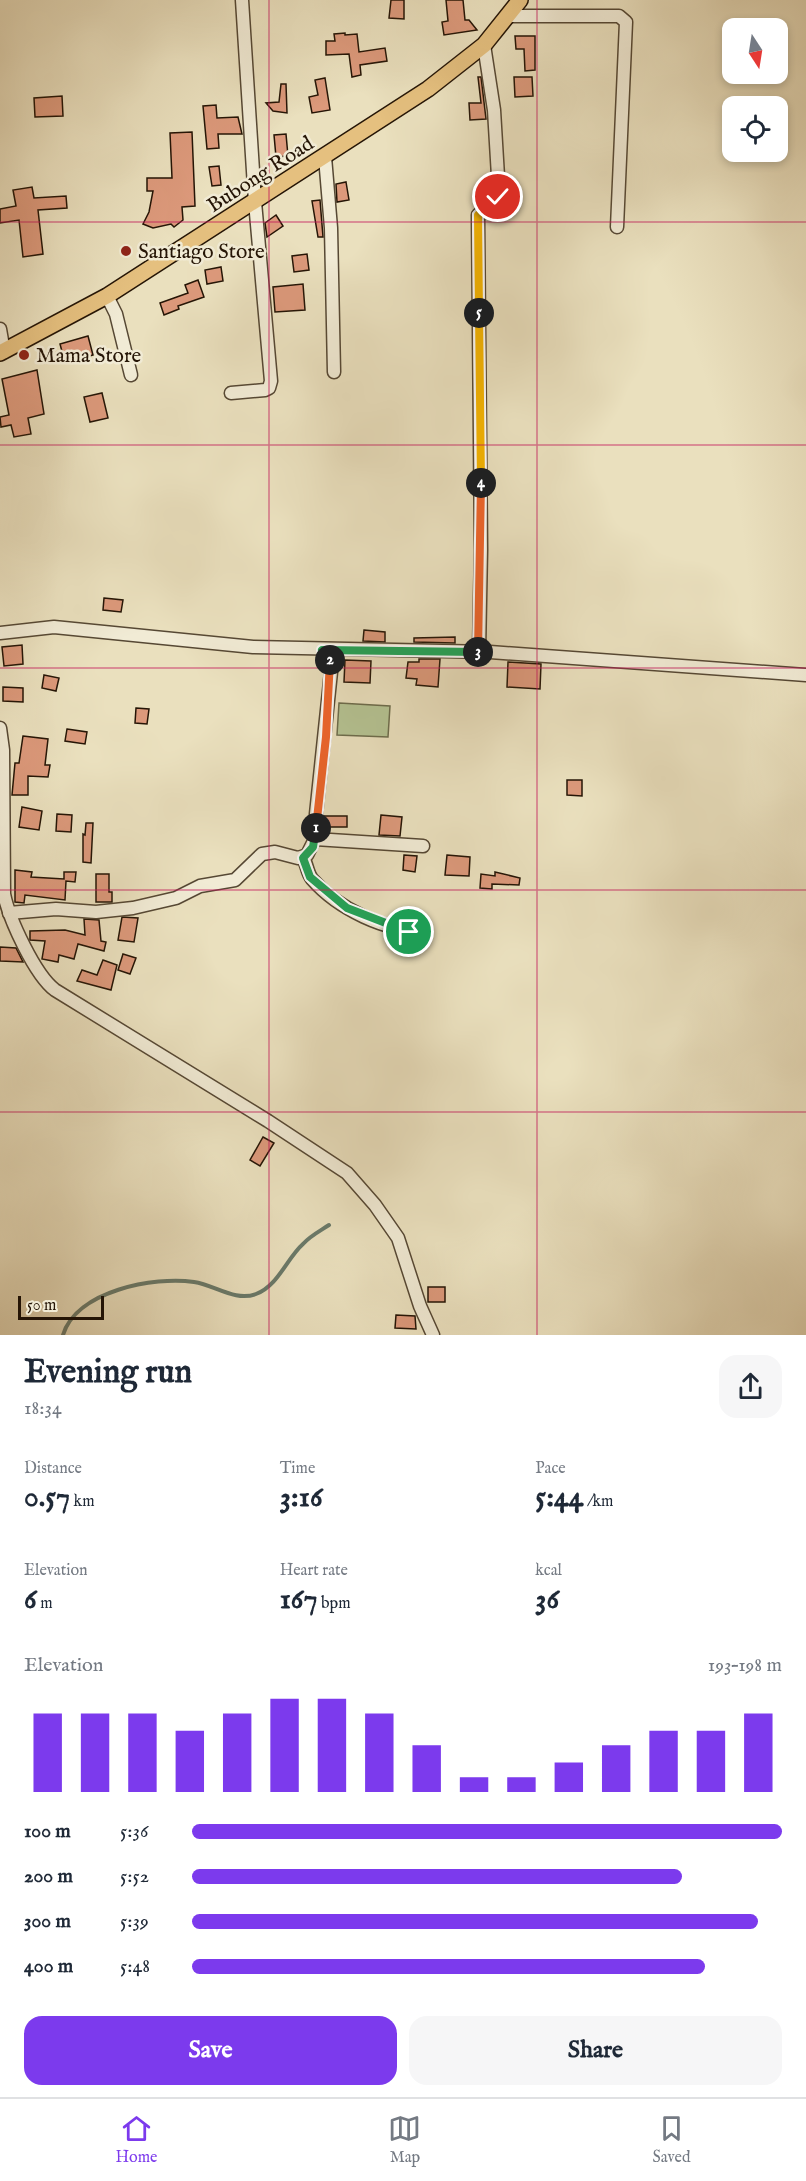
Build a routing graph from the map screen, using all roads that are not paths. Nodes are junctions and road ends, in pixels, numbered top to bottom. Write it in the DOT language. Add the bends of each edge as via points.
graph roads {
  1 [pos="242,0"];
  2 [pos="520,0"];
  3 [pos="508,16"];
  4 [pos="484,45"];
  5 [pos="325,157"];
  6 [pos="255,202"];
  7 [pos="617,227"];
  8 [pos="107,296"];
  9 [pos="0,329"];
  10 [pos="2,353"];
  11 [pos="334,372"];
  12 [pos="131,375"];
  13 [pos="231,393"];
  14 [pos="0,633"];
  15 [pos="322,650"];
  16 [pos="479,652"];
  17 [pos="806,675"];
  18 [pos="0,729"];
  19 [pos="315,839"];
  20 [pos="423,846"];
  21 [pos="303,858"];
  22 [pos="2,889"];
  23 [pos="9,913"];
  24 [pos="426,931"];
  25 [pos="433,1335"];
  1 -- 6 [label="street"];
  2 -- 3 [label="main road, Bubong Road"];
  3 -- 4 [label="main road, Bubong Road"];
  3 -- 7 [label="street" via="618,16 626,22"];
  4 -- 5 [label="main road, Bubong Road" via="453,72"];
  4 -- 16 [label="street" via="492,81 499,193 478,215"];
  5 -- 6 [label="main road, Bubong Road"];
  5 -- 11 [label="street" via="331,228"];
  6 -- 8 [label="main road, Bubong Road"];
  6 -- 13 [label="street" via="271,386"];
  8 -- 10 [label="main road, Bubong Road"];
  8 -- 12 [label="street" via="116,314"];
  9 -- 10 [label="street"];
  14 -- 15 [label="street" via="54,627 216,644"];
  15 -- 16 [label="street"];
  15 -- 19 [label="street" via="330,660 331,672"];
  16 -- 17 [label="street"];
  18 -- 22 [label="street"];
  19 -- 20 [label="street"];
  19 -- 21 [label="street"];
  21 -- 23 [label="street" via="275,852 262,854 235,880 200,886 184,895 133,908"];
  21 -- 24 [label="street" via="310,877 347,908 400,930"];
  22 -- 23 [label="street"];
  23 -- 25 [label="street" via="37,971 49,986 268,1121 353,1179 398,1238"];
}
